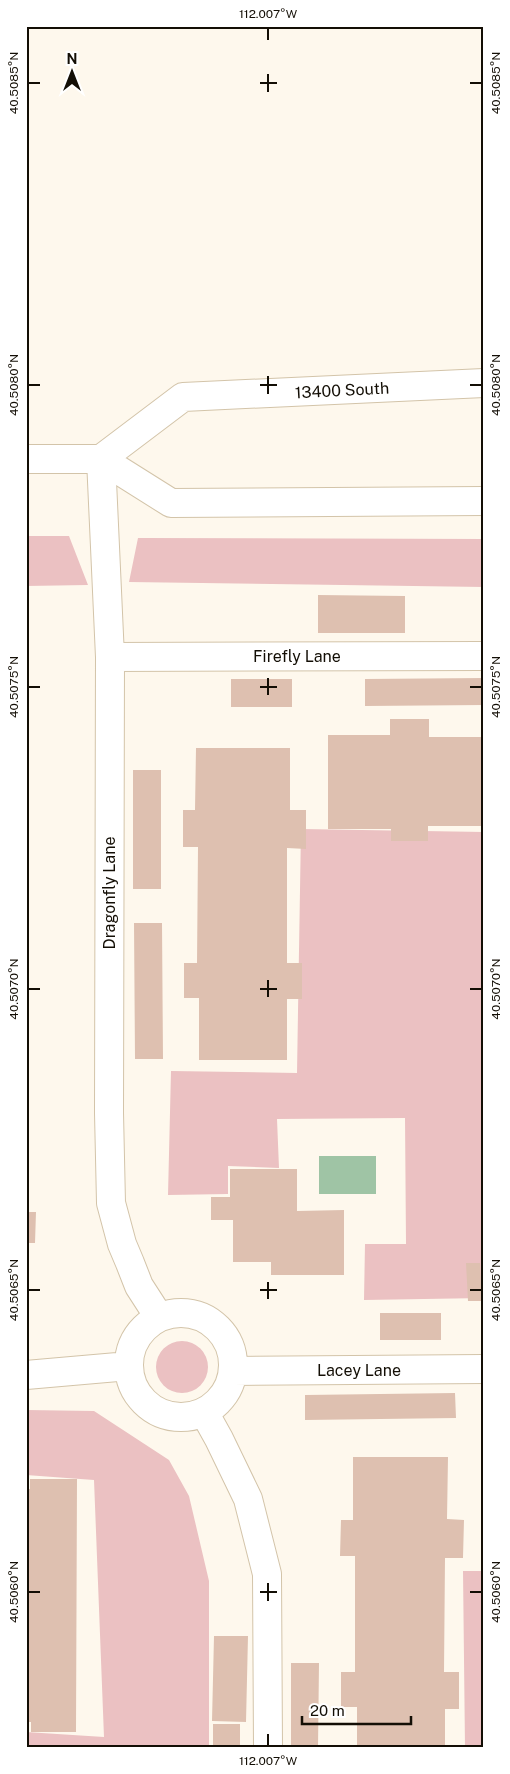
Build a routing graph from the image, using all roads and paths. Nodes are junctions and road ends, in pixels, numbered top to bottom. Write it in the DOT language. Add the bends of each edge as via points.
graph roads {
  1 [pos="484,383"];
  2 [pos="26,459"];
  3 [pos="101,459"];
  4 [pos="484,501"];
  5 [pos="110,656"];
  6 [pos="484,656"];
  7 [pos="159,1317"];
  8 [pos="129,1366"];
  9 [pos="484,1369"];
  10 [pos="234,1371"];
  11 [pos="26,1375"];
  12 [pos="204,1412"];
  13 [pos="268,1748"];
  1 -- 3 [label="street, 13400 South" via="183,397"];
  2 -- 3 [label="street"];
  3 -- 4 [label="street" via="171,503"];
  3 -- 5 [label="street, Dragonfly Lane"];
  5 -- 6 [label="street, Firefly Lane"];
  5 -- 7 [label="street, Dragonfly Lane" via="111,1203 122,1244 136,1278"];
  7 -- 8 [label="street" via="137,1336"];
  7 -- 10 [label="street" via="179,1312 198,1314 214,1323 226,1336 233,1353"];
  8 -- 11 [label="street"];
  8 -- 12 [label="street" via="132,1383 140,1398 154,1409 170,1416 187,1417"];
  9 -- 10 [label="street, Lacey Lane"];
  10 -- 12 [label="street" via="229,1388"];
  12 -- 13 [label="street" via="248,1499 268,1574"];
}
